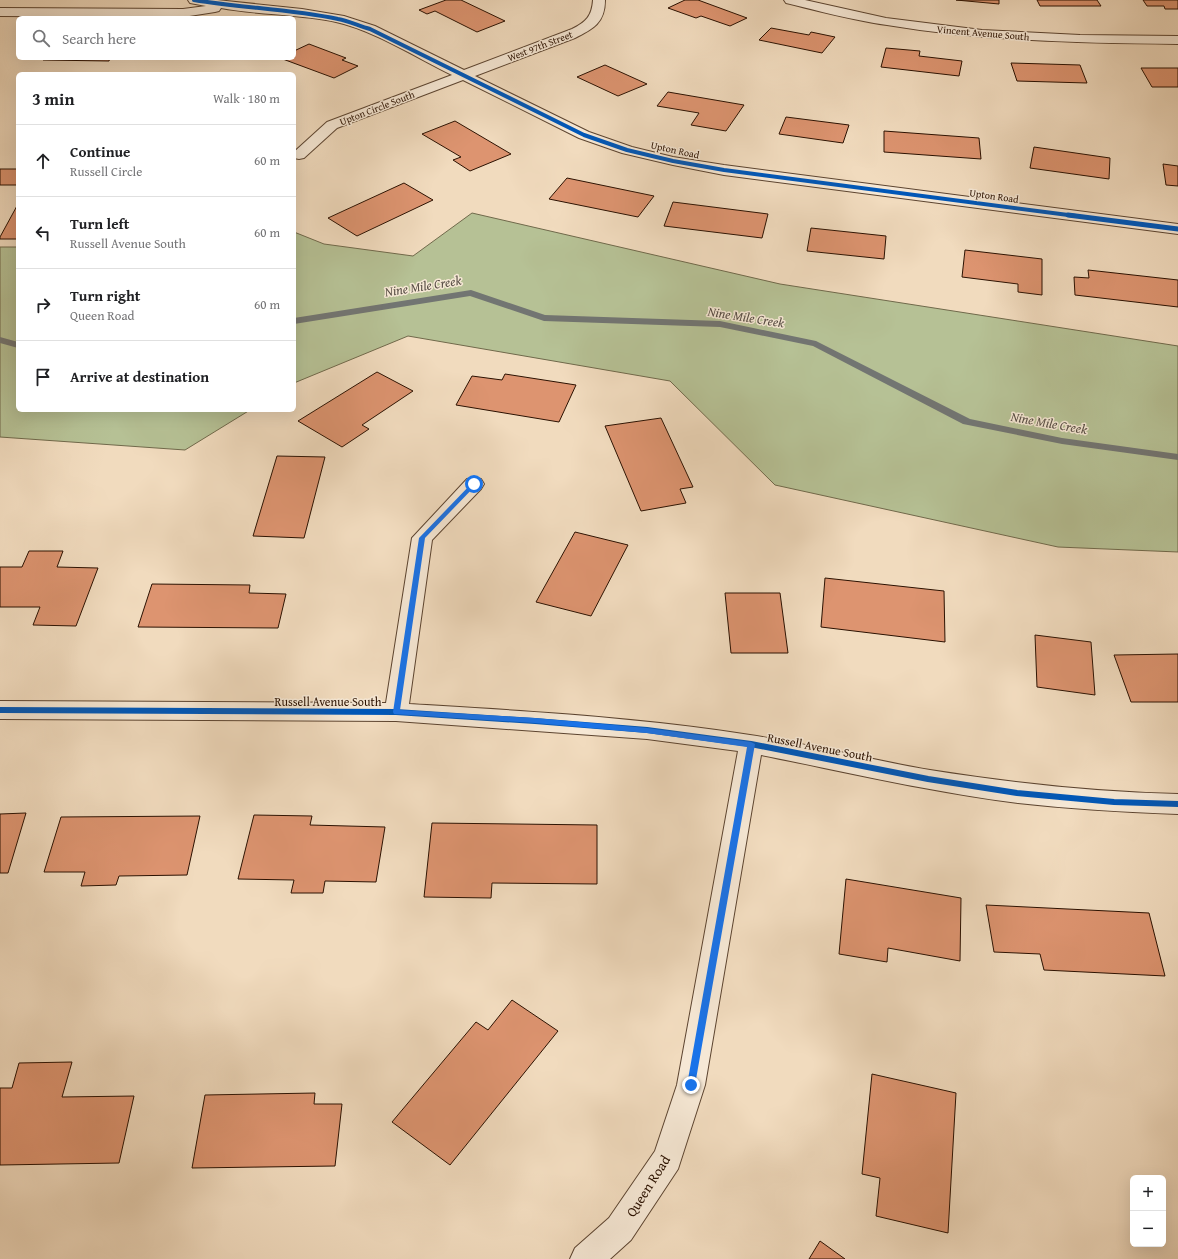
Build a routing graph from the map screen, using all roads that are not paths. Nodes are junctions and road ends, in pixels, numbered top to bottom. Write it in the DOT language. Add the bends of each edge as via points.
graph roads {
  1 [pos="194,0"];
  2 [pos="599,0"];
  3 [pos="790,0"];
  4 [pos="231,3"];
  5 [pos="0,12"];
  6 [pos="1178,40"];
  7 [pos="463,74"];
  8 [pos="299,155"];
  9 [pos="1178,229"];
  10 [pos="474,484"];
  11 [pos="0,710"];
  12 [pos="396,712"];
  13 [pos="751,744"];
  14 [pos="1178,804"];
  15 [pos="586,1259"];
  1 -- 4 [label="street, Upton Road"];
  2 -- 7 [label="street, West 97th Street" via="598,15 588,26"];
  3 -- 6 [label="street, Vincent Avenue South" via="878,20 952,31 1028,38"];
  4 -- 5 [label="street, Upton Road" via="183,13"];
  4 -- 7 [label="street, Upton Road" via="339,19 370,28"];
  7 -- 8 [label="street, Upton Circle South" via="332,125"];
  7 -- 9 [label="street, Upton Road" via="584,135 626,150 673,161"];
  10 -- 12 [label="street" via="422,538"];
  11 -- 12 [label="street, Russell Avenue South"];
  12 -- 13 [label="street, Russell Avenue South" via="647,730"];
  13 -- 14 [label="street, Russell Avenue South" via="928,779 1017,793 1114,802"];
  13 -- 15 [label="street, Queen Road" via="691,1085 667,1159 620,1228"];
}
